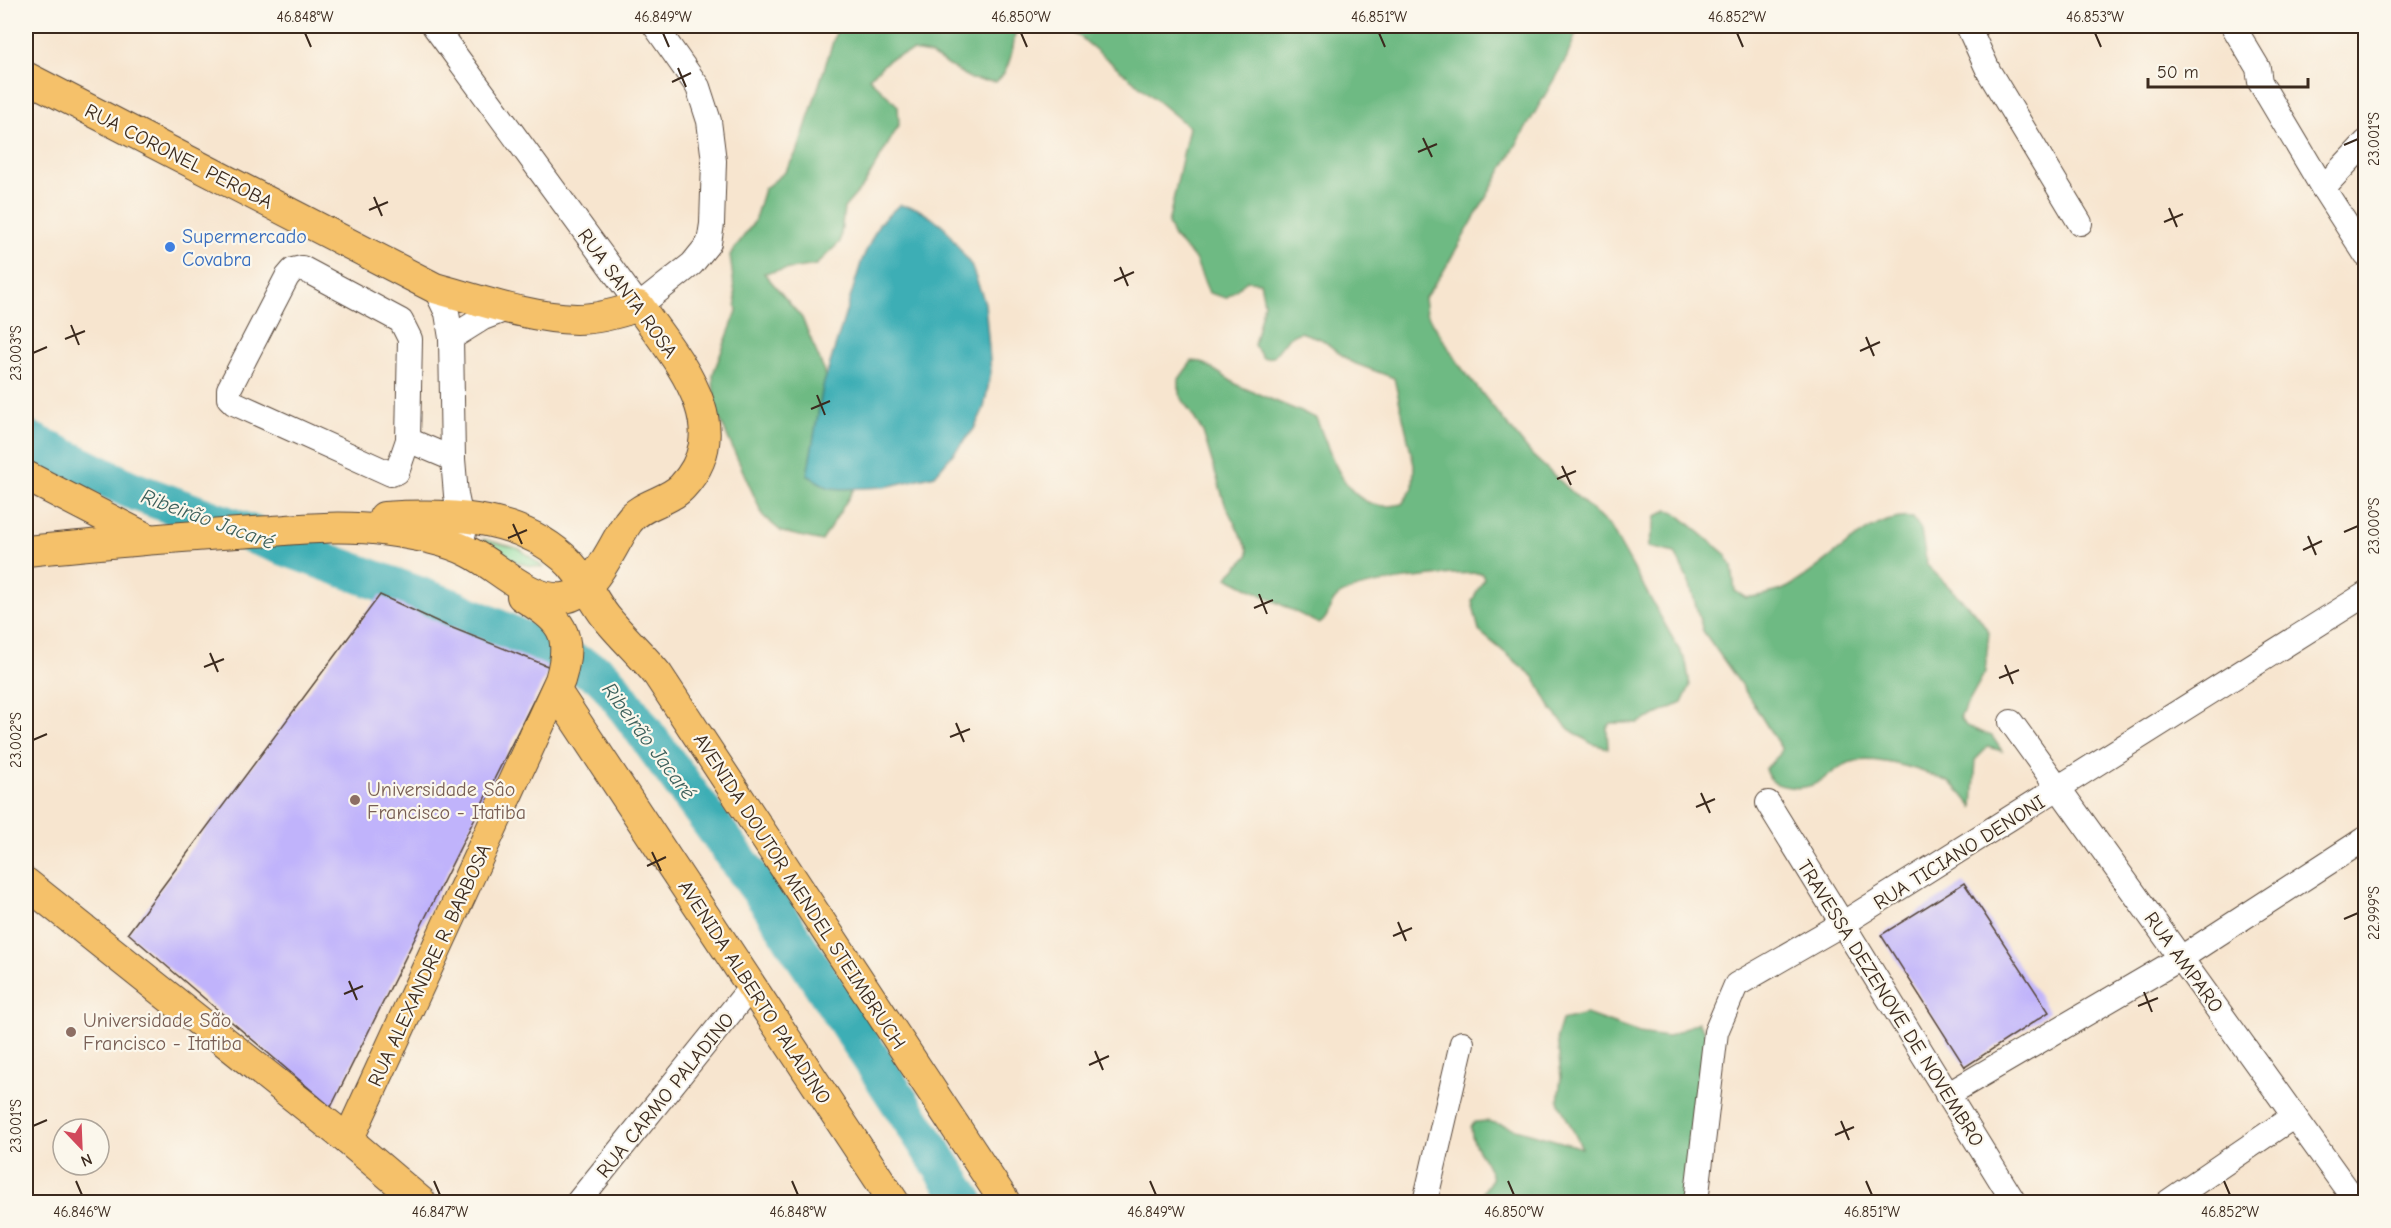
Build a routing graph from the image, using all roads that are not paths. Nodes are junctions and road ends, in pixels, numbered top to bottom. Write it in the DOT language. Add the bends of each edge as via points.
graph roads {
  1 [pos="434,26"];
  2 [pos="1968,26"];
  3 [pos="2215,26"];
  4 [pos="2233,26"];
  5 [pos="658,27"];
  6 [pos="26,77"];
  7 [pos="2260,82"];
  8 [pos="2366,142"];
  9 [pos="2322,188"];
  10 [pos="2080,223"];
  11 [pos="2366,255"];
  12 [pos="435,288"];
  13 [pos="639,306"];
  14 [pos="509,308"];
  15 [pos="451,338"];
  16 [pos="408,440"];
  17 [pos="453,459"];
  18 [pos="26,476"];
  19 [pos="460,517"];
  20 [pos="316,527"];
  21 [pos="148,539"];
  22 [pos="26,551"];
  23 [pos="473,562"];
  24 [pos="586,586"];
  25 [pos="2366,594"];
  26 [pos="558,686"];
  27 [pos="2011,722"];
  28 [pos="2060,789"];
  29 [pos="1768,804"];
  30 [pos="2366,838"];
  31 [pos="26,883"];
  32 [pos="1842,924"];
  33 [pos="2181,958"];
  34 [pos="751,987"];
  35 [pos="1462,1043"];
  36 [pos="1947,1095"];
  37 [pos="2294,1116"];
  38 [pos="348,1140"];
  39 [pos="421,1203"];
  40 [pos="578,1203"];
  41 [pos="894,1203"];
  42 [pos="1005,1203"];
  43 [pos="1425,1203"];
  44 [pos="1696,1203"];
  45 [pos="2014,1203"];
  46 [pos="2168,1203"];
  47 [pos="2356,1203"];
  1 -- 13 [label="street, RUA SANTA ROSA"];
  2 -- 10 [label="street" via="1989,72"];
  3 -- 7 [label="street" via="2245,77"];
  4 -- 7 [label="street" via="2258,68"];
  5 -- 13 [label="street" via="698,87 709,121 714,161 712,224 709,243 692,264"];
  6 -- 12 [label="main road, RUA CORONEL PEROBA"];
  7 -- 9 [label="street"];
  8 -- 9 [label="street"];
  9 -- 11 [label="street"];
  12 -- 14 [label="main road, RUA CORONEL PEROBA"];
  12 -- 15 [label="street" via="447,313"];
  13 -- 14 [label="main road, RUA CORONEL PEROBA" via="576,319"];
  13 -- 24 [label="main road, RUA SANTA ROSA" via="691,382 704,415 705,440 701,458 682,488 629,519"];
  14 -- 15 [label="street" via="483,318"];
  15 -- 17 [label="street"];
  16 -- 16 [label="street" via="410,339 406,326 302,268 293,270 229,389 229,398 391,474 400,469"];
  16 -- 17 [label="street"];
  17 -- 19 [label="street"];
  18 -- 21 [label="main road"];
  19 -- 20 [label="main road, AVENIDA DOUTOR MENDEL STEIMBRUCH" via="408,516"];
  19 -- 23 [label="street"];
  19 -- 24 [label="main road, AVENIDA DOUTOR MENDEL STEIMBRUCH" via="494,522 550,547"];
  20 -- 21 [label="main road"];
  20 -- 23 [label="main road" via="419,536"];
  21 -- 22 [label="main road"];
  23 -- 24 [label="main road" via="534,592 566,598"];
  23 -- 26 [label="main road, RUA ALEXANDRE R. BARBOSA" via="552,614 560,625 566,662"];
  24 -- 42 [label="main road, AVENIDA DOUTOR MENDEL STEIMBRUCH" via="608,619 658,675"];
  25 -- 28 [label="street, RUA TICIANO DENONI"];
  26 -- 34 [label="main road, AVENIDA ALBERTO PALADINO"];
  26 -- 38 [label="main road, RUA ALEXANDRE R. BARBOSA"];
  27 -- 28 [label="street, RUA AMPARO"];
  28 -- 32 [label="street, RUA TICIANO DENONI"];
  28 -- 33 [label="street, RUA AMPARO"];
  29 -- 32 [label="street, TRAVESSA DEZENOVE DE NOVEMBRO"];
  30 -- 33 [label="street"];
  31 -- 38 [label="main road"];
  32 -- 36 [label="street, TRAVESSA DEZENOVE DE NOVEMBRO"];
  32 -- 44 [label="street, RUA TICIANO DENONI" via="1736,984 1716,1032"];
  33 -- 36 [label="street"];
  33 -- 37 [label="street, RUA AMPARO"];
  34 -- 40 [label="street, RUA CARMO PALADINO"];
  34 -- 41 [label="main road, AVENIDA ALBERTO PALADINO"];
  35 -- 43 [label="street"];
  36 -- 45 [label="street, TRAVESSA DEZENOVE DE NOVEMBRO"];
  37 -- 46 [label="street"];
  37 -- 47 [label="street, RUA AMPARO"];
  38 -- 39 [label="main road"];
}
